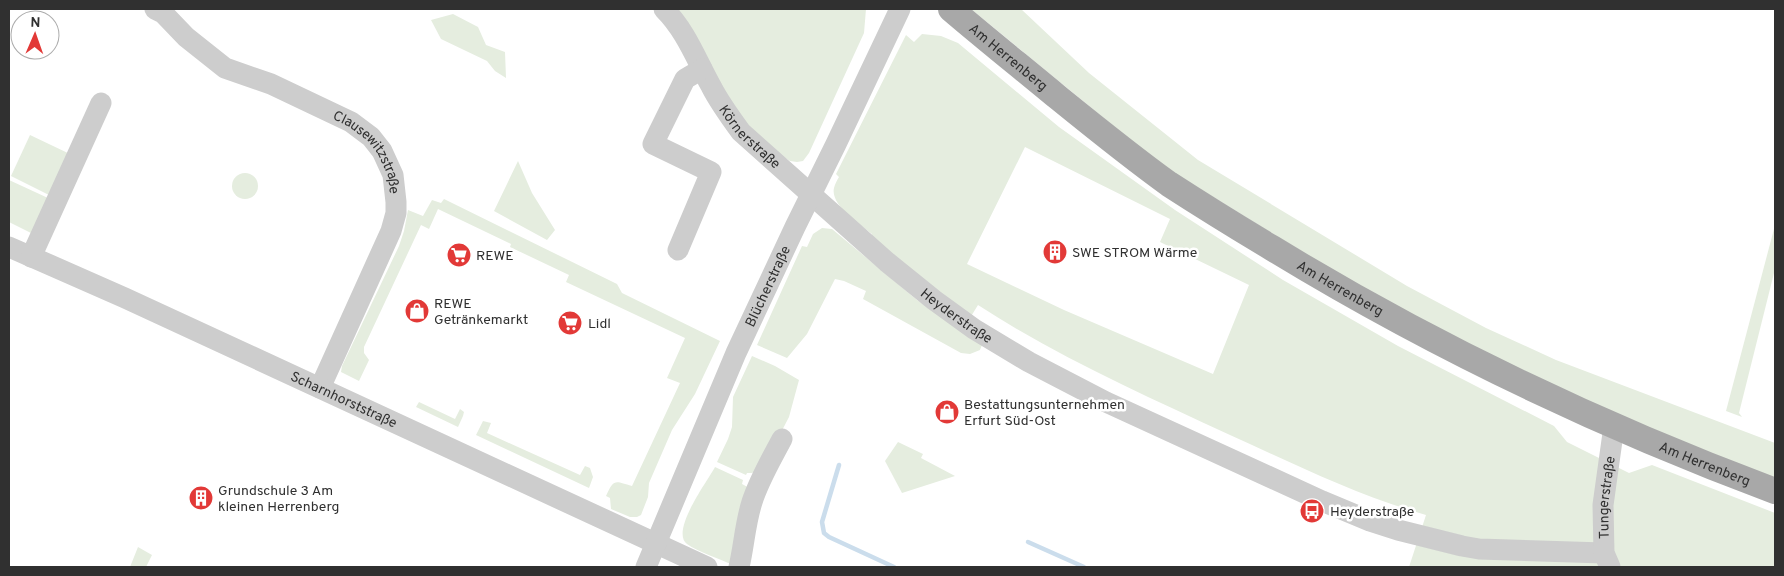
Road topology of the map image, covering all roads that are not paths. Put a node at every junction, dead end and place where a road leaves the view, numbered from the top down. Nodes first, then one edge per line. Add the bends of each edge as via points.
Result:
1 (155, 9) edge
2 (664, 9) edge
3 (900, 9) edge
4 (951, 9) edge
5 (702, 68) junction
6 (101, 104) dead end
7 (811, 195) junction
8 (9, 247) edge
9 (678, 250) dead end
10 (31, 256) junction
11 (320, 388) junction
12 (1614, 426) junction
13 (782, 439) dead end
14 (1775, 492) edge
15 (654, 544) junction
16 (1607, 560) edge
17 (646, 567) edge
18 (707, 567) edge
19 (739, 567) edge

1 - 11 street, Clausewitzstraße via 225,68 272,84 351,122 371,137 382,151 393,175 396,213 391,232
2 - 5 street, Körnerstraße via 693,48
3 - 7 street, Blücherstraße
4 - 12 main road, Am Herrenberg via 1098,130 1209,210 1394,318 1528,388
5 - 7 street, Körnerstraße via 741,132
5 - 9 street via 685,79 654,144 710,172
6 - 10 street
7 - 15 street, Blücherstraße via 736,353
7 - 16 street, Heyderstraße via 934,300 974,329 1106,402 1322,501 1380,524 1479,549
8 - 10 street, Scharnhorststraße
10 - 11 street, Scharnhorststraße
11 - 15 street, Scharnhorststraße
12 - 14 main road, Am Herrenberg
12 - 16 street, Tungerstraße via 1603,505
13 - 19 street via 752,480
15 - 17 street, Blücherstraße
15 - 18 street, Scharnhorststraße

